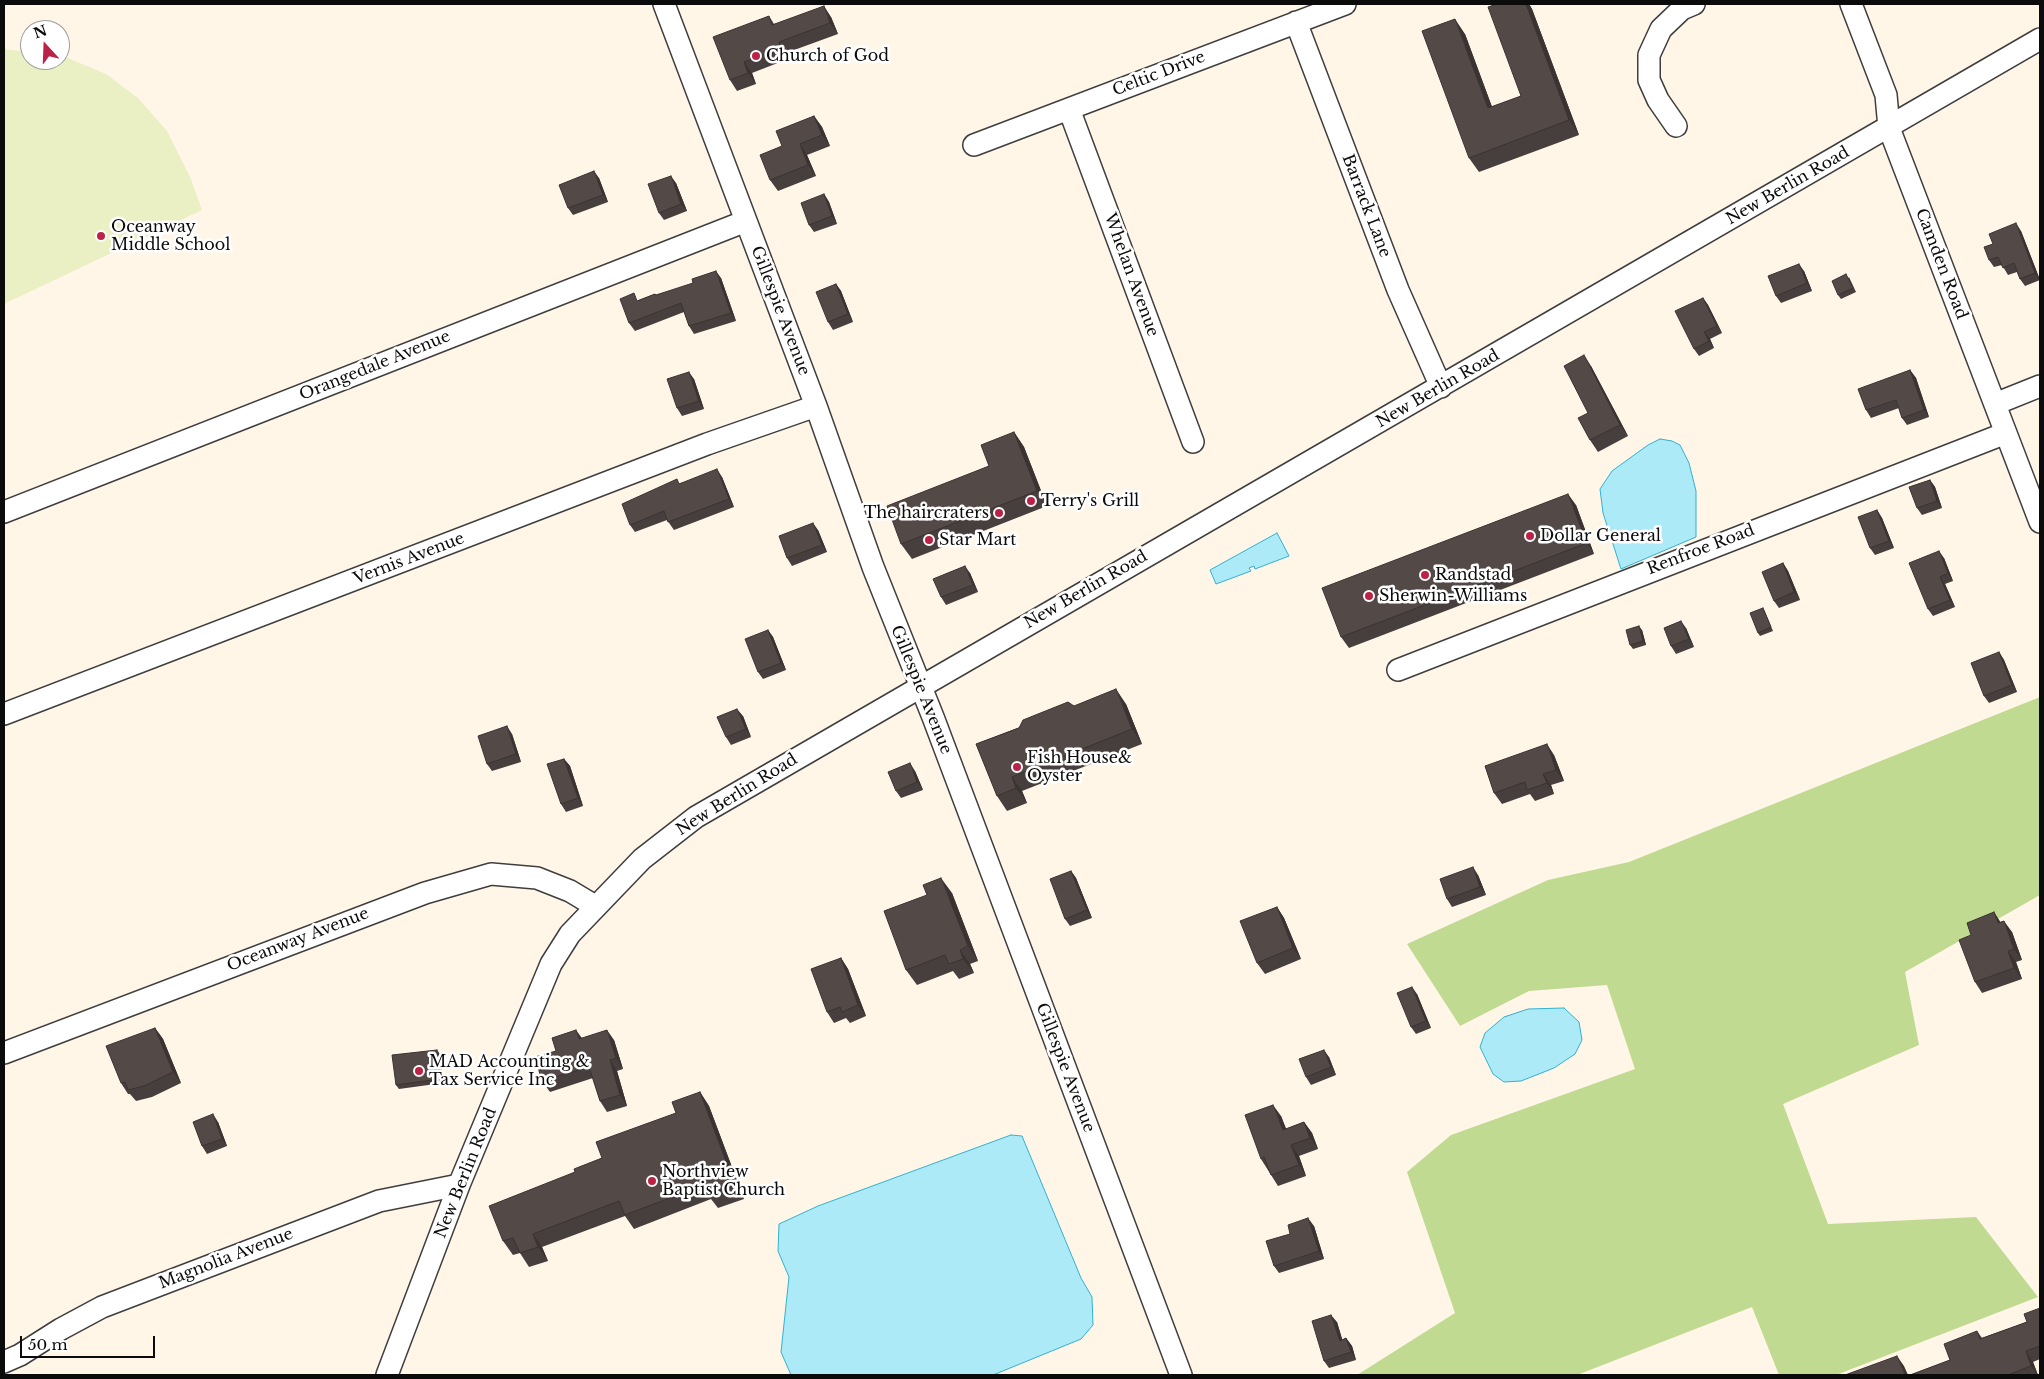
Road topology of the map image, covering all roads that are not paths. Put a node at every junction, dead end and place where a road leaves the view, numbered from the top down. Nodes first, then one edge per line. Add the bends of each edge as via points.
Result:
1 (664, 4) edge
2 (1345, 4) edge
3 (1694, 4) edge
4 (1852, 4) edge
5 (1296, 22) junction
6 (2040, 39) edge
7 (1069, 109) junction
8 (1676, 126) dead end
9 (1889, 128) junction
10 (974, 145) dead end
11 (746, 221) junction
12 (2040, 386) edge
13 (1441, 388) junction
14 (1995, 404) junction
15 (816, 406) junction
16 (2006, 433) junction
17 (1193, 442) dead end
18 (4, 512) edge
19 (2040, 522) edge
20 (1398, 670) dead end
21 (921, 686) junction
22 (4, 714) edge
23 (595, 906) junction
24 (4, 1053) edge
25 (460, 1185) junction
26 (4, 1362) edge
27 (387, 1375) edge
28 (1181, 1375) edge

1 - 11 street, Gillespie Avenue
2 - 5 street, Celtic Drive
3 - 8 street via 1682,8 1660,29 1649,55 1649,80
4 - 9 street, Camden Road via 1886,95
5 - 7 street, Celtic Drive
5 - 13 street, Barrack Lane via 1398,290
6 - 9 street, New Berlin Road
7 - 10 street, Celtic Drive
7 - 17 street, Whelan Avenue
9 - 13 street, New Berlin Road
9 - 14 street, Camden Road
11 - 15 street, Gillespie Avenue
11 - 18 street, Orangedale Avenue
12 - 14 street
13 - 21 street, New Berlin Road
14 - 16 street, Camden Road
15 - 21 street, Gillespie Avenue via 876,574
15 - 22 street, Vernis Avenue via 698,448
16 - 19 street, Camden Road
16 - 20 street, Renfroe Road
21 - 23 street, New Berlin Road via 696,817 642,859
21 - 28 street, Gillespie Avenue
23 - 24 street, Oceanway Avenue via 570,891 537,878 491,874 425,893
23 - 25 street, New Berlin Road via 570,934 551,964
25 - 26 street, Magnolia Avenue via 378,1201 102,1307
25 - 27 street, New Berlin Road

